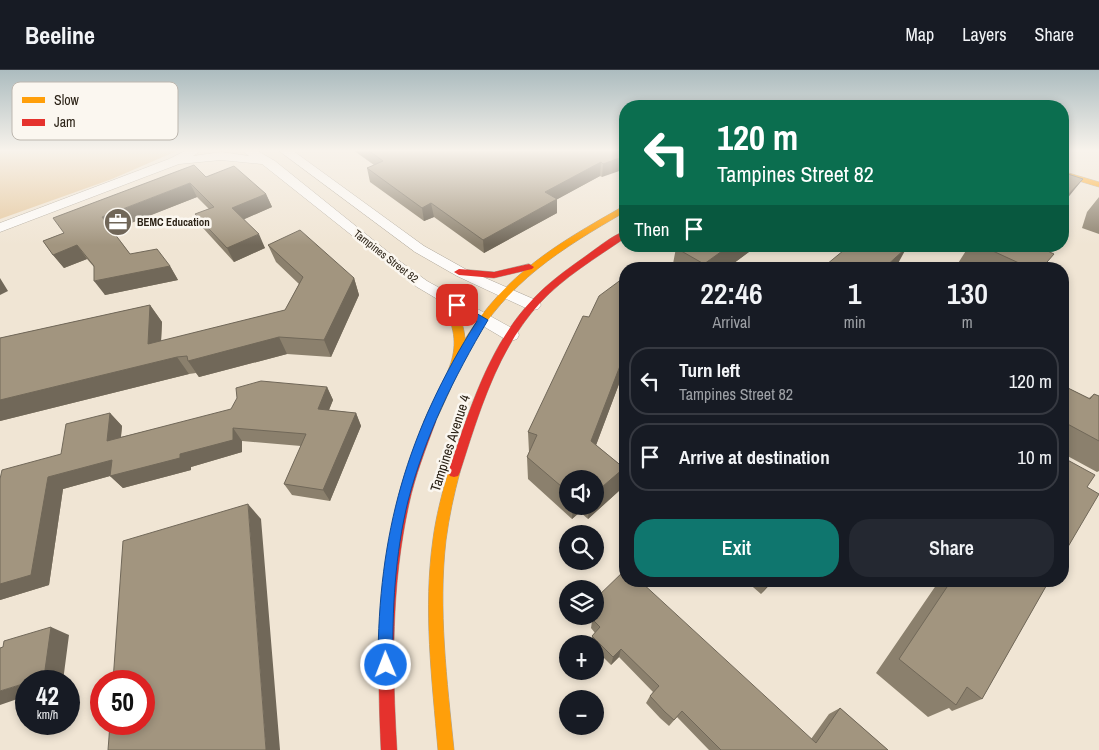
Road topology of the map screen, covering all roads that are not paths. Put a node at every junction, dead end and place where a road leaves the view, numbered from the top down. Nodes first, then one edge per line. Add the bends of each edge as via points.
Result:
1 (121, 182) edge
2 (293, 182) edge
3 (330, 182) edge
4 (619, 212) edge
5 (0, 228) edge
6 (619, 238) edge
7 (536, 264) junction
8 (459, 272) junction
9 (505, 292) junction
10 (442, 296) junction
11 (533, 305) junction
12 (483, 320) junction
13 (510, 335) junction
14 (459, 359) junction
15 (389, 750) edge
16 (446, 750) edge

1 - 5 street, Tampines Street 82
2 - 10 street, Tampines Street 82 via 394,263
3 - 8 street, Tampines Street 82 via 402,237
4 - 7 main road, Tampines Avenue 4
6 - 11 main road, Tampines Avenue 4 via 566,274
7 - 8 main road via 503,275
7 - 9 main road, Tampines Avenue 4
8 - 9 street, Tampines Street 82
9 - 11 street, Tampines Street 82
9 - 12 main road, Tampines Avenue 4
10 - 12 street, Tampines Street 82
10 - 14 main road via 458,320 462,338
11 - 13 main road, Tampines Avenue 4
12 - 13 street, Tampines Street 82
12 - 14 main road, Tampines Avenue 4
13 - 16 main road, Tampines Avenue 4 via 490,374 448,491 437,561 438,663
14 - 15 main road, Tampines Avenue 4 via 419,447 398,522 390,570 386,629

